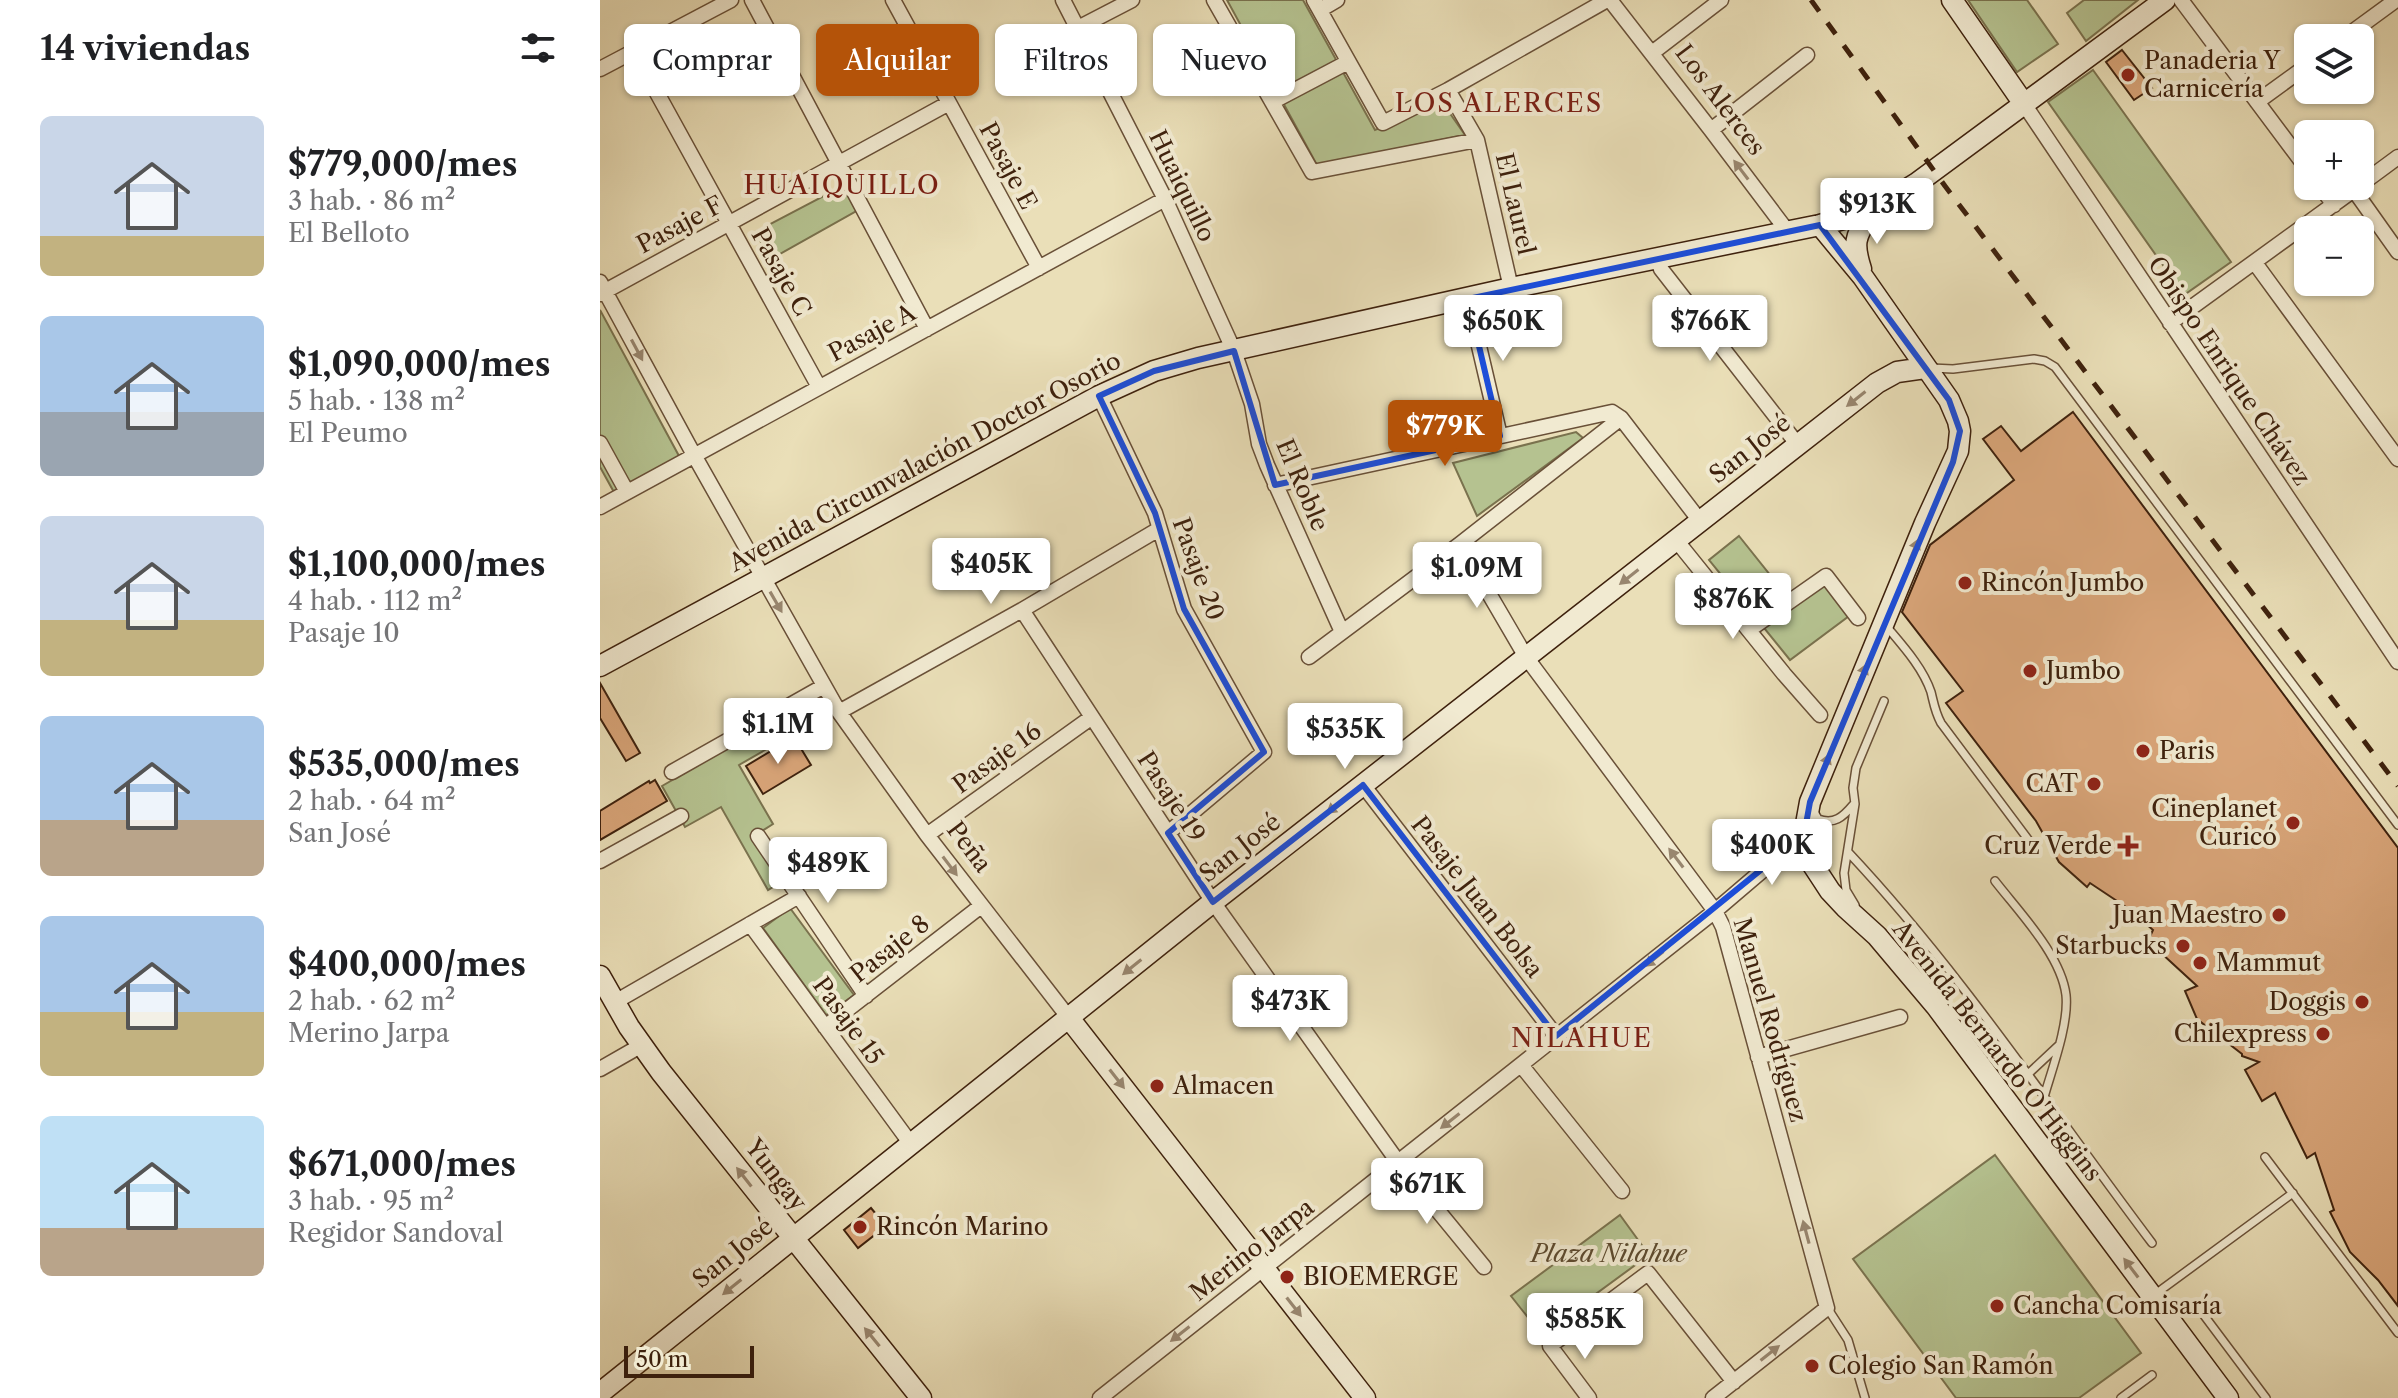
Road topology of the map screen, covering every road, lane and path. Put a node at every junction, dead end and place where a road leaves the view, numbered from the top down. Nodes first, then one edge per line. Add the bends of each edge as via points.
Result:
1 (731, 0) edge
2 (752, 0) edge
3 (893, 0) edge
4 (1063, 0) edge
5 (1132, 0) edge
6 (1214, 0) edge
7 (1337, 0) edge
8 (1608, 0) edge
9 (1721, 0) edge
10 (1952, 0) edge
11 (2165, 0) edge
12 (2181, 0) edge
13 (2396, 0) edge
14 (1317, 5) edge
15 (685, 24) edge
16 (1076, 24) edge
17 (1086, 24) edge
18 (2363, 24) edge
19 (1652, 53) junction
20 (1807, 55) dead end
21 (624, 56) edge
22 (1348, 62) junction
23 (600, 69) edge
24 (2294, 75) edge
25 (1448, 90) junction
26 (659, 96) edge
27 (1113, 96) edge
28 (1272, 102) junction
29 (2257, 102) junction
30 (949, 103) junction
31 (2024, 104) junction
32 (1711, 130) junction
33 (1477, 140) junction
34 (2294, 151) edge
35 (2398, 157) edge
36 (838, 162) junction
37 (2374, 175) edge
38 (1165, 199) junction
39 (2330, 200) edge
40 (2341, 200) edge
41 (2366, 200) edge
42 (2334, 205) junction
43 (1870, 212) junction
44 (729, 224) junction
45 (1820, 225) junction
46 (1788, 232) junction
47 (2398, 252) edge
48 (1658, 260) junction
49 (2255, 263) junction
50 (1039, 268) junction
51 (1863, 277) junction
52 (1511, 288) junction
53 (602, 289) edge
54 (1468, 299) junction
55 (2170, 323) junction
56 (927, 329) junction
57 (1234, 351) junction
58 (1925, 368) junction
59 (819, 387) junction
60 (1099, 396) junction
61 (1621, 418) junction
62 (1500, 436) junction
63 (600, 443) edge
64 (1798, 445) junction
65 (694, 455) junction
66 (2398, 459) edge
67 (1275, 485) junction
68 (627, 492) junction
69 (600, 507) edge
70 (1700, 521) junction
71 (1159, 529) junction
72 (1676, 540) junction
73 (1460, 544) junction
74 (762, 578) junction
75 (1022, 610) junction
76 (1858, 618) dead end
77 (1883, 622) junction
78 (1749, 630) junction
79 (1342, 632) junction
80 (1309, 657) dead end
81 (1526, 657) junction
82 (2398, 662) edge
83 (600, 666) edge
84 (824, 686) junction
85 (1884, 701) dead end
86 (839, 712) junction
87 (1820, 715) dead end
88 (1092, 717) junction
89 (672, 772) dead end
90 (1363, 785) junction
91 (1810, 802) junction
92 (1855, 804) junction
93 (681, 816) dead end
94 (2398, 825) edge
95 (1168, 833) junction
96 (927, 835) junction
97 (1804, 835) junction
98 (758, 836) dead end
99 (2036, 850) dead end
100 (1848, 852) junction
101 (600, 861) edge
102 (1995, 881) dead end
103 (799, 896) junction
104 (1213, 902) junction
105 (981, 906) junction
106 (1715, 911) junction
107 (750, 924) junction
108 (1877, 936) junction
109 (600, 976) edge
110 (866, 996) junction
111 (615, 1002) junction
112 (1900, 1017) dead end
113 (1069, 1018) junction
114 (825, 1027) junction
115 (1556, 1036) junction
116 (642, 1045) junction
117 (2060, 1045) junction
118 (1758, 1057) junction
119 (1521, 1065) junction
120 (600, 1069) edge
121 (2027, 1075) junction
122 (2044, 1097) junction
123 (911, 1144) junction
124 (2265, 1157) dead end
125 (1398, 1162) junction
126 (1622, 1191) dead end
127 (2293, 1193) junction
128 (793, 1238) junction
129 (2152, 1243) dead end
130 (1484, 1267) dead end
131 (1264, 1268) junction
132 (2153, 1297) junction
133 (1827, 1308) junction
134 (2200, 1310) dead end
135 (2398, 1333) edge
136 (2152, 1375) dead end
137 (1734, 1382) junction
138 (600, 1393) edge
139 (921, 1398) edge
140 (1100, 1398) edge
141 (1365, 1398) edge
142 (1589, 1398) edge
143 (1713, 1398) edge
144 (1865, 1398) edge
145 (2121, 1398) edge
146 (2228, 1398) edge
147 (2266, 1398) edge

1 - 15 street
2 - 36 street
3 - 30 street, Pasaje E
4 - 16 street, Huaiquillo
5 - 17 street
6 - 28 street
7 - 14 street
8 - 19 street, Los Alerces
8 - 25 street
9 - 19 street
10 - 31 main road
11 - 31 main road, Avenida Circunvalación Doctor Osorio
12 - 29 street
13 - 18 street
14 - 22 street
19 - 32 street, Los Alerces
20 - 32 street
21 - 23 street
22 - 25 street via 1383,123
22 - 28 street
24 - 29 street
25 - 33 street, El Laurel
26 - 44 street, Pasaje C
27 - 38 street, Huaiquillo
28 - 33 street via 1312,172
29 - 34 street
30 - 36 street, Pasaje F
30 - 50 street, Pasaje E
31 - 43 main road, Avenida Circunvalación Doctor Osorio
31 - 55 street, Obispo Enrique Chávez
46 -> 32 street, Los Alerces
33 - 52 street, El Laurel
35 - 37 street
36 - 44 street, Pasaje F
36 - 56 street
38 - 50 street, Pasaje A
38 - 57 street, Huaiquillo
39 - 42 street
40 - 42 street
41 - 47 street
42 - 49 street
43 - 45 main road, Avenida Circunvalación Doctor Osorio
43 - 51 main road via 1855,239
44 - 53 street, Pasaje F
44 - 59 street, Pasaje C
45 - 46 main road, Avenida Circunvalación Doctor Osorio
45 - 51 main road
46 - 48 main road, Avenida Circunvalación Doctor Osorio
48 - 52 main road, Avenida Circunvalación Doctor Osorio
48 - 64 street
49 - 55 street
49 - 66 street
50 - 56 street, Pasaje A
51 - 58 main road
52 - 54 main road, Avenida Circunvalación Doctor Osorio
53 -> 65 street, Peña
54 - 57 main road, Avenida Circunvalación Doctor Osorio
54 - 62 street
55 - 82 street, Obispo Enrique Chávez
56 - 59 street, Pasaje A
57 - 60 main road, Avenida Circunvalación Doctor Osorio via 1154,371
57 - 67 street, El Roble
58 -> 64 main road, San José via 1897,372 1877,383
77 -> 58 main road via 1958,451 1955,413
58 - 94 lane via 2034,359 2055,367
59 - 65 street, Pasaje A
60 - 71 street, Pasaje 20
60 - 74 main road, Avenida Circunvalación Doctor Osorio
61 - 62 street via 1612,412
61 - 70 street
61 - 73 street
62 - 67 street
63 - 68 street
64 - 70 main road, San José
65 - 68 street, Pasaje A
65 - 74 street, Peña
67 - 79 street, El Roble
68 - 69 street, Pasaje A
70 - 72 main road, San José
71 - 75 street
71 - 95 street, Pasaje 20 via 1191,625 1264,752
72 - 78 street
72 -> 81 main road, San José
73 - 79 street
73 - 81 street, Manuel Rodríguez
74 - 83 main road, Avenida Circunvalación Doctor Osorio
74 -> 84 street, Peña
75 - 86 street
75 - 88 street, Pasaje 19
76 - 78 street via 1826,576
91 -> 77 main road
77 - 99 lane via 1922,674 1941,723
78 - 87 street
79 - 80 street
81 - 90 main road, San José
106 -> 81 street, Manuel Rodríguez
84 - 86 street, Peña
84 - 89 street
85 - 92 lane via 1856,768
86 - 96 street, Peña
88 - 95 street, Pasaje 19
88 - 96 street, Pasaje 16
90 -> 104 main road, San José
90 - 115 street, Pasaje Juan Bolsa
91 - 92 lane via 1818,819 1825,821 1840,819
91 - 97 main road
92 - 100 lane
93 - 101 street
95 - 104 street, Pasaje 19
96 -> 105 street, Peña
97 - 106 street, Merino Jarpa
97 - 108 main road, Avenida Bernardo O'Higgins via 1811,862 1830,891
98 - 103 street
100 - 108 lane via 1846,890
100 - 121 lane
102 - 117 lane via 2050,954 2062,979 2066,997
103 - 107 street
103 - 110 street
104 -> 113 main road, San José
104 - 125 street, Pasaje 19
105 - 110 street, Pasaje 8
105 - 113 street, Peña
106 -> 115 street, Merino Jarpa
106 - 118 street, Manuel Rodríguez
107 - 111 street
107 - 114 street, Pasaje 15
132 -> 108 main road, Avenida Bernardo O'Higgins via 1936,1006
109 - 111 main road, Yungay
110 - 114 street, Pasaje 8
111 - 116 main road, Yungay
112 - 118 street
113 - 123 main road, San José
113 -> 131 main road, Peña
114 - 123 street, Pasaje 15
115 - 119 street, Merino Jarpa
116 - 120 street
128 -> 116 main road, Yungay
117 - 121 lane
117 - 122 lane
133 -> 118 street, Manuel Rodríguez
119 -> 125 street, Merino Jarpa
119 - 126 street
121 - 122 lane
122 - 129 lane
123 - 128 main road, San José
124 - 127 lane
125 - 130 street, Pasaje 19
125 - 131 street, Merino Jarpa
127 - 132 lane
127 - 135 lane
128 -> 138 main road, San José
139 -> 128 main road, Yungay
131 -> 140 street, Merino Jarpa
131 -> 141 main road, Peña
132 - 146 main road, Avenida Bernardo O'Higgins
137 -> 133 street
133 - 144 lane via 1848,1340
134 - 147 lane
136 - 145 lane
137 - 142 street via 1648,1273 1550,1346
137 - 143 street

